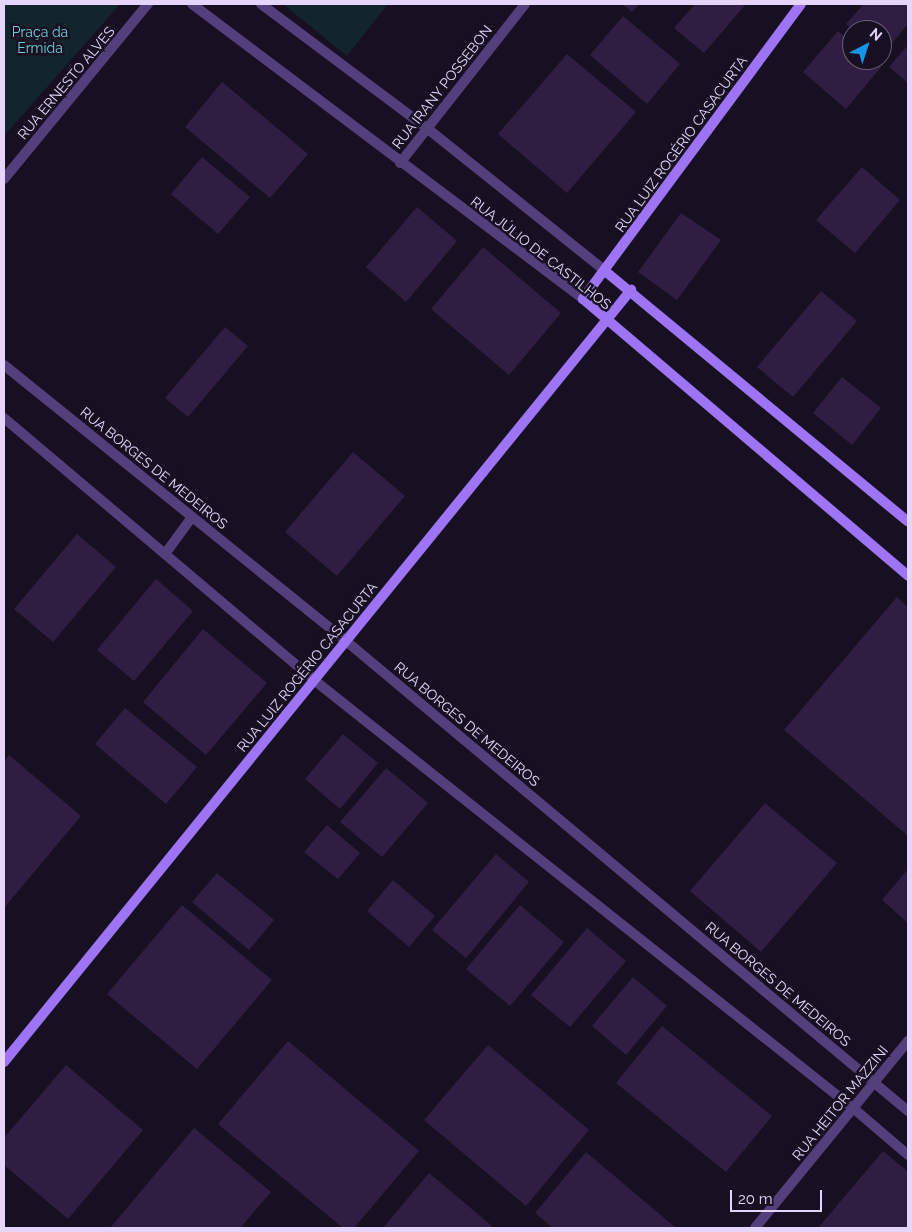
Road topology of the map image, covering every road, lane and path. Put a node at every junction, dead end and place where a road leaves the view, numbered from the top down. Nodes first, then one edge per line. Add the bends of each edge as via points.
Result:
1 (148, 4) edge
2 (192, 4) edge
3 (261, 4) edge
4 (525, 4) edge
5 (801, 4) edge
6 (428, 129) junction
7 (400, 163) junction
8 (4, 179) edge
9 (605, 271) junction
10 (631, 290) junction
11 (583, 299) junction
12 (606, 320) junction
13 (4, 365) edge
14 (4, 418) edge
15 (192, 517) junction
16 (908, 522) edge
17 (165, 554) junction
18 (908, 576) edge
19 (346, 640) junction
20 (314, 680) junction
21 (908, 1041) edge
22 (4, 1062) edge
23 (875, 1084) junction
24 (854, 1108) junction
25 (908, 1111) edge
26 (908, 1155) edge
27 (755, 1228) edge

1 - 8 street, RUA ERNESTO ALVES
2 - 7 street, RUA JÚLIO DE CASTILHOS
3 - 6 street, RUA JÚLIO DE CASTILHOS
4 - 6 street, RUA IRANY POSSEBON
5 - 9 street, RUA LUIZ ROGÉRIO CASACURTA
6 - 7 street, RUA IRANY POSSEBON
6 - 9 street, RUA JÚLIO DE CASTILHOS
7 - 11 street, RUA JÚLIO DE CASTILHOS
9 - 10 street, RUA JÚLIO DE CASTILHOS
9 - 11 street, RUA LUIZ ROGÉRIO CASACURTA
10 - 12 street, RUA LUIZ ROGÉRIO CASACURTA
10 - 16 street, RUA JÚLIO DE CASTILHOS
11 - 12 street, RUA JÚLIO DE CASTILHOS
12 - 18 street, RUA JÚLIO DE CASTILHOS
12 - 19 street, RUA LUIZ ROGÉRIO CASACURTA
13 - 15 street, RUA BORGES DE MEDEIROS
14 - 17 street
15 - 17 street
15 - 19 street, RUA BORGES DE MEDEIROS
17 - 20 street
19 - 20 street, RUA LUIZ ROGÉRIO CASACURTA
19 - 23 street, RUA BORGES DE MEDEIROS
20 - 22 street, RUA LUIZ ROGÉRIO CASACURTA
20 - 24 street
21 - 23 street, RUA HEITOR MAZZINI
23 - 24 street, RUA HEITOR MAZZINI
23 - 25 street, RUA BORGES DE MEDEIROS
24 - 26 street
24 - 27 street, RUA HEITOR MAZZINI

